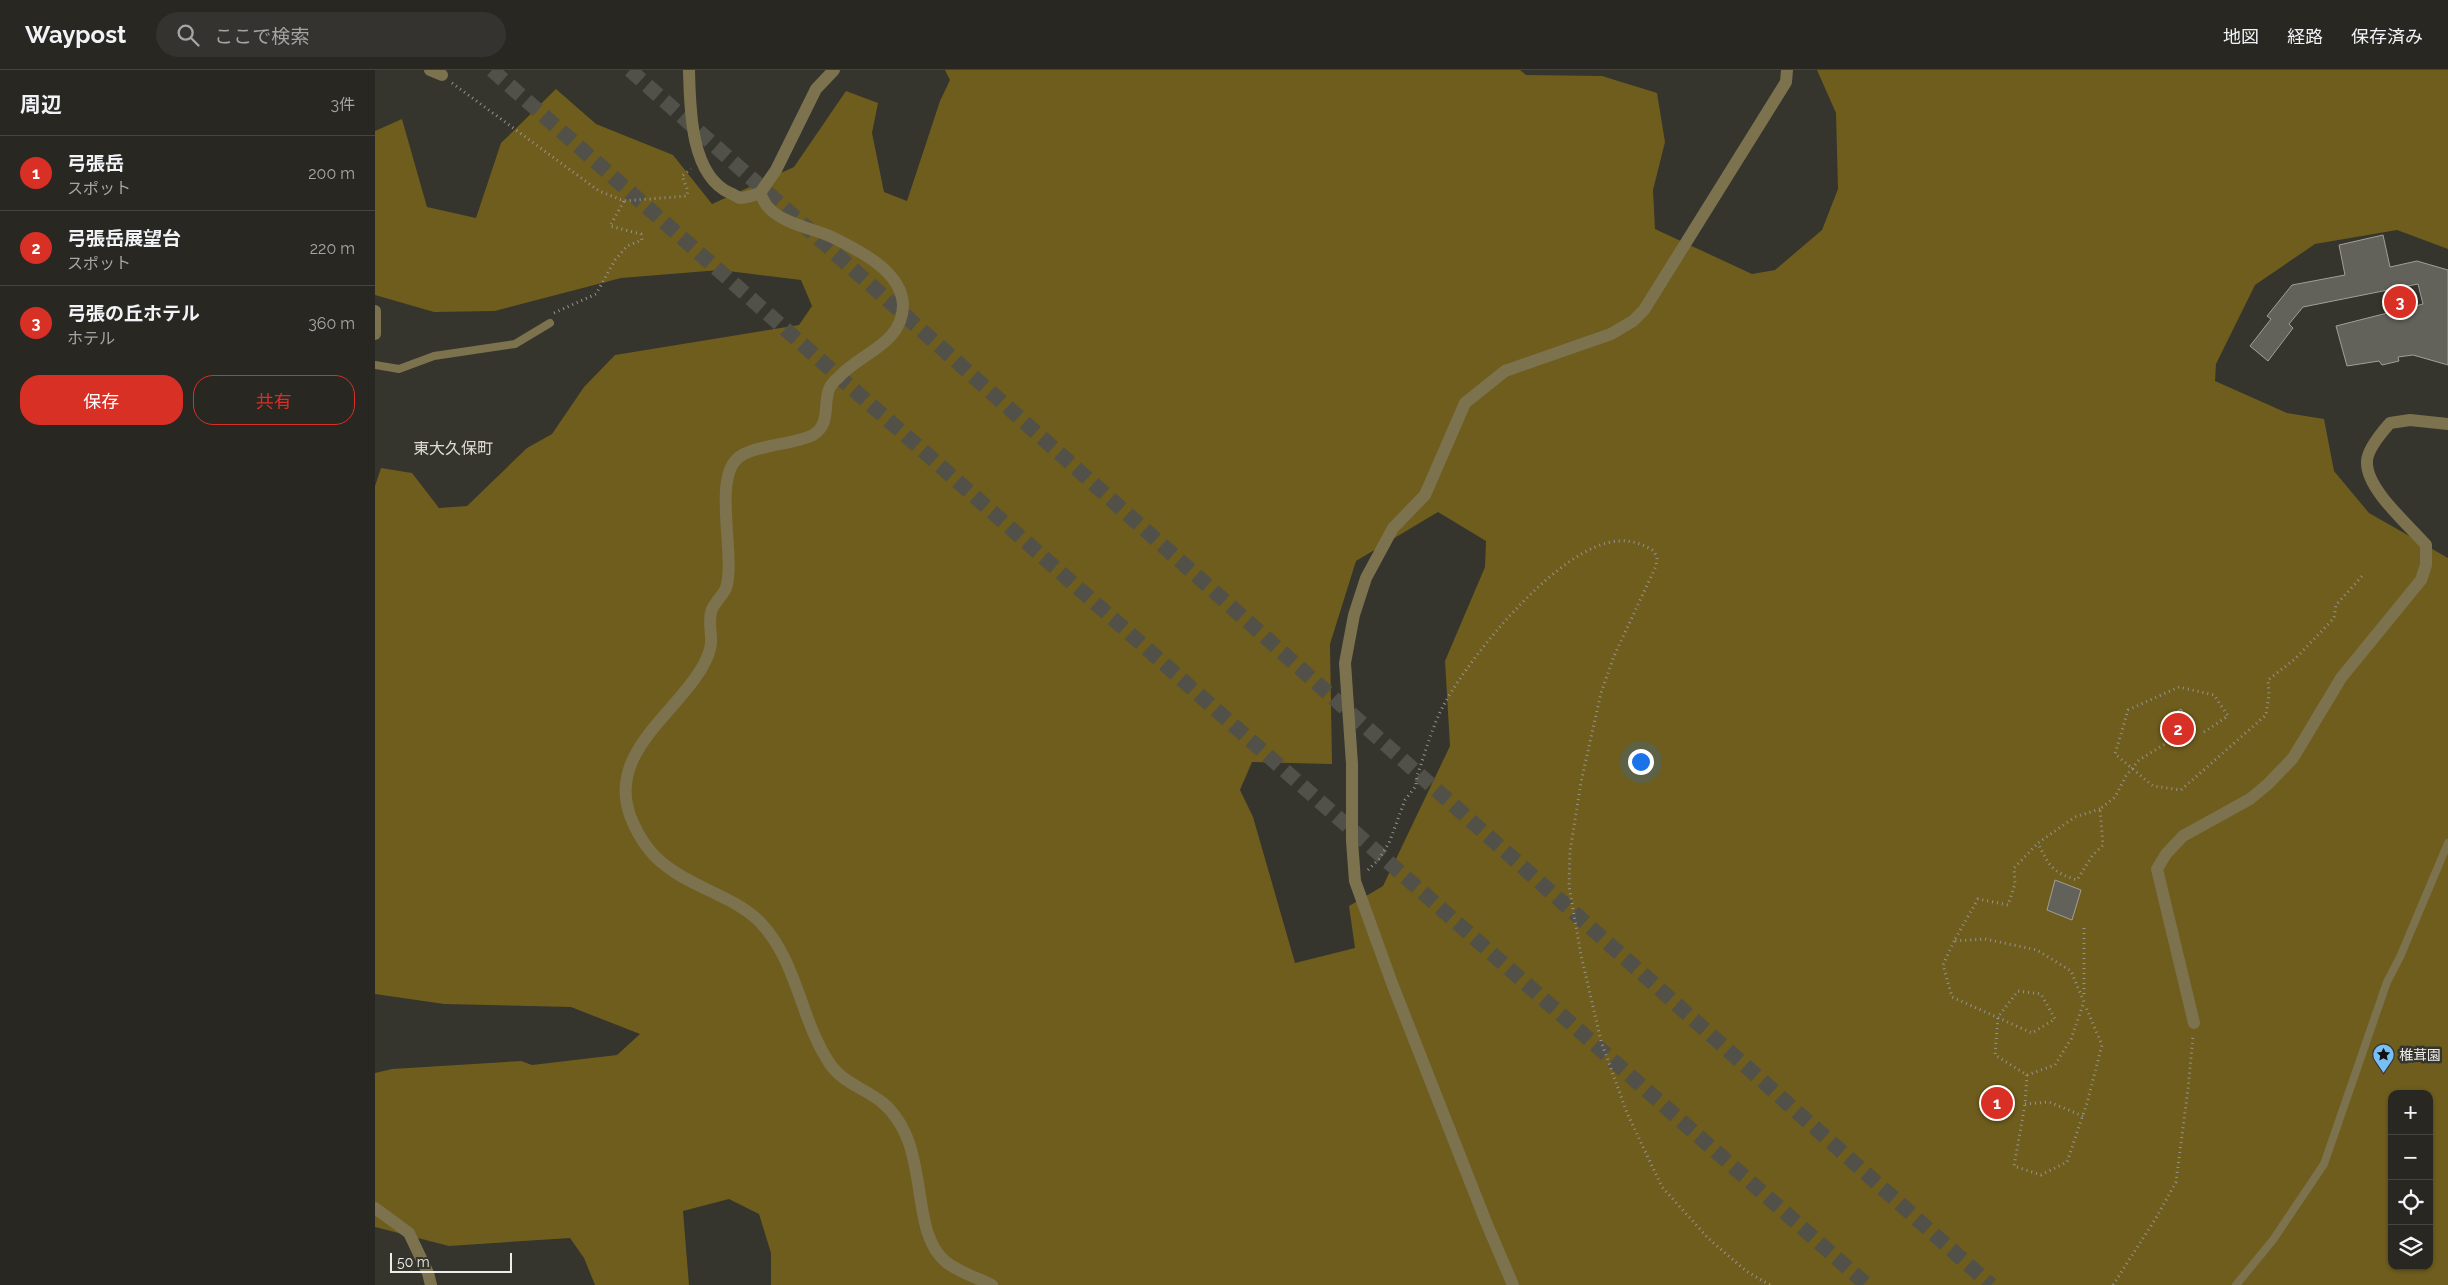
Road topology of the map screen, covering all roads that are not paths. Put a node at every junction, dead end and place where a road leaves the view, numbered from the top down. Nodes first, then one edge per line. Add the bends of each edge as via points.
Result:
1 (689, 70) edge
2 (834, 70) edge
3 (1787, 70) edge
4 (759, 193) junction
5 (375, 311) edge
6 (551, 323) road end
7 (375, 334) edge
8 (375, 365) edge
9 (2448, 424) edge
10 (2448, 844) edge
11 (2194, 1023) road end
12 (375, 1208) edge
13 (431, 1285) edge
14 (992, 1285) edge
15 (1513, 1285) edge
16 (2236, 1285) edge

1 - 4 street via 690,108 701,160 718,188 740,198
2 - 4 street via 816,89 776,170
3 - 15 street via 1786,82 1644,310 1611,334 1505,371 1465,403 1425,495 1393,528 1366,578 1354,615 1345,663 1353,764 1355,881 1478,1204
4 - 14 street via 768,208 876,262 898,285 903,306 894,334 883,345 848,366 829,387 827,417 817,432 801,440 769,446 738,458 728,473 726,526 729,567 726,589 711,610 713,641 689,687 650,731 633,757 625,782 627,808 636,832 663,864 737,905 759,922 787,961 816,1041 832,1068 883,1104 904,1128 912,1148 927,1229 935,1250 947,1264
5 - 7 street
6 - 8 lane via 515,344 434,356 399,369
9 - 11 street via 2410,420 2390,423 2377,438 2366,462 2371,482 2426,545 2426,565 2421,580 2341,678 2287,764 2250,799 2183,836 2157,869
10 - 16 lane via 2387,982 2324,1164 2273,1240
12 - 13 street via 409,1233 429,1273

